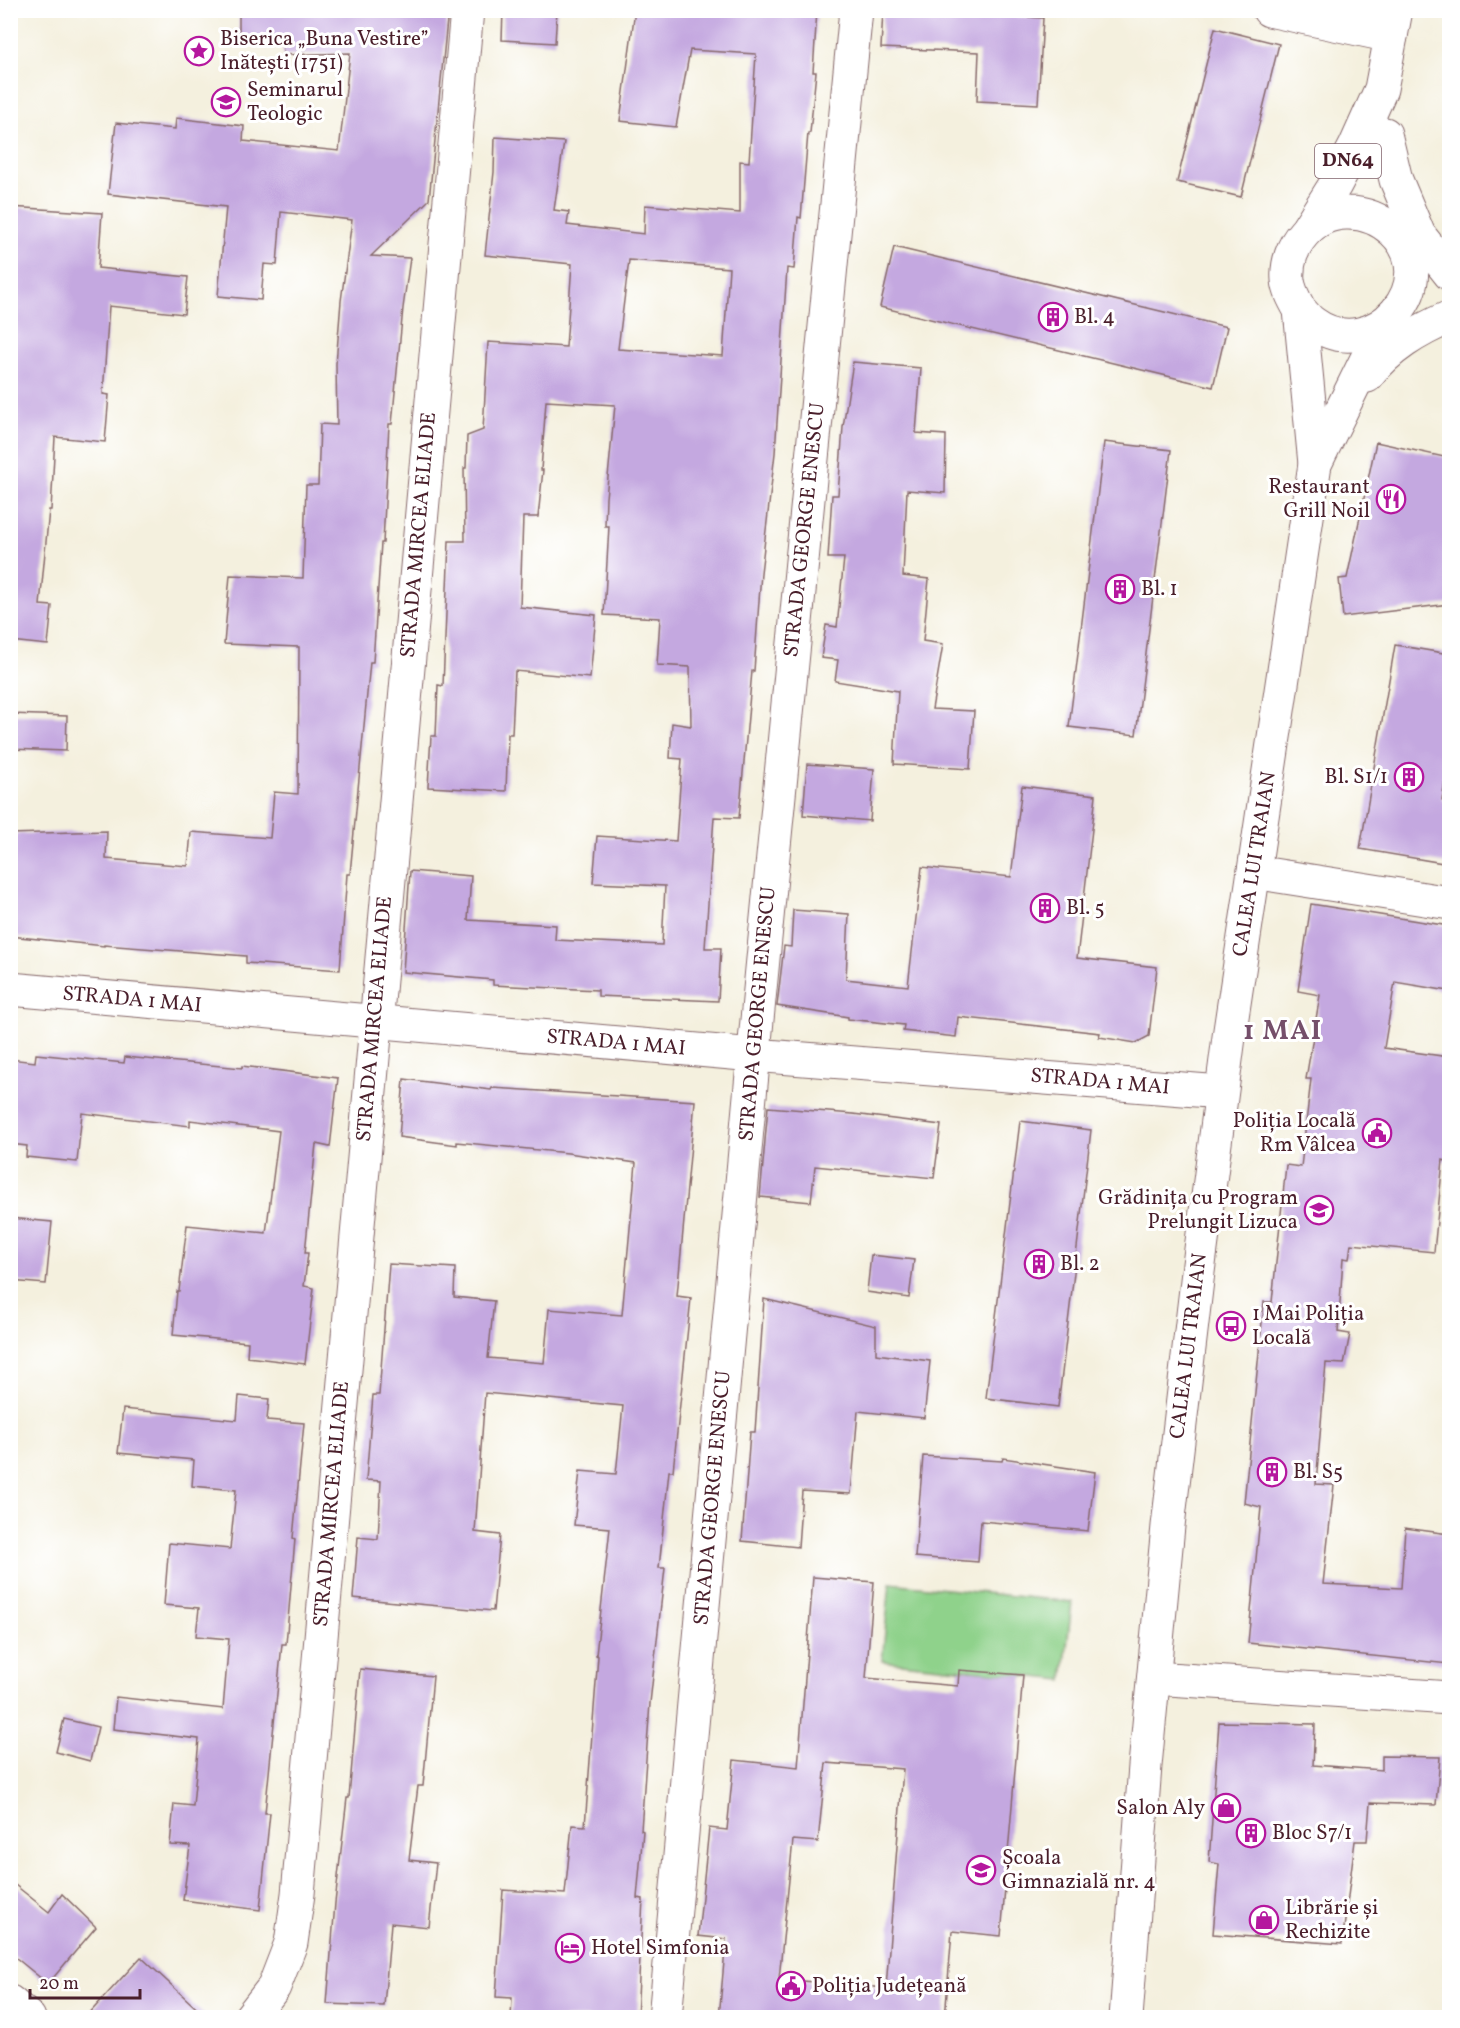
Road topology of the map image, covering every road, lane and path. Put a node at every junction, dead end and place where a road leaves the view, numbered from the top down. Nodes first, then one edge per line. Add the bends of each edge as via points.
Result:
1 (467, 10) edge
2 (856, 10) edge
3 (1269, 10) edge
4 (1394, 23) edge
5 (1381, 89) junction
6 (1385, 134) junction
7 (1308, 228) junction
8 (1403, 245) junction
9 (1449, 274) edge
10 (1449, 286) edge
11 (1449, 306) edge
12 (1300, 310) junction
13 (1449, 317) edge
14 (1390, 319) junction
15 (1343, 409) junction
16 (1315, 464) junction
17 (1254, 872) junction
18 (1449, 903) edge
19 (10, 989) edge
20 (375, 1022) junction
21 (754, 1055) junction
22 (1221, 1092) junction
23 (1154, 1678) junction
24 (1449, 1698) edge
25 (10, 2002) edge
26 (29, 2018) edge
27 (250, 2018) edge
28 (665, 2018) edge
29 (1126, 2018) edge

1 - 20 street, STRADA MIRCEA ELIADE
2 - 21 street, STRADA GEORGE ENESCU
3 - 4 street
4 - 5 street, DN64
5 - 6 street, DN64
5 - 7 street, DN64 via 1355,147
6 - 8 street, DN64
6 - 9 street via 1396,180 1419,235
7 - 8 street via 1344,213 1365,214 1383,222
7 - 12 street via 1295,245 1289,265 1288,280
8 - 10 street
8 - 14 street via 1412,274 1408,294
11 - 14 street
12 - 14 street via 1329,332 1347,335 1366,333
12 - 16 street, CALEA LUI TRAIAN
13 - 15 street via 1423,329 1377,363
14 - 15 street, CALEA LUI TRAIAN
15 - 16 street, CALEA LUI TRAIAN
16 - 17 street, CALEA LUI TRAIAN
17 - 18 street
17 - 22 street, CALEA LUI TRAIAN
19 - 20 street, STRADA 1 MAI
20 - 21 street, STRADA 1 MAI
20 - 27 street, STRADA MIRCEA ELIADE via 298,1894 291,1943 274,1987
21 - 22 street, STRADA 1 MAI
21 - 28 street, STRADA GEORGE ENESCU
22 - 23 street, CALEA LUI TRAIAN via 1168,1526
23 - 24 street
23 - 29 street, CALEA LUI TRAIAN
25 - 26 street

